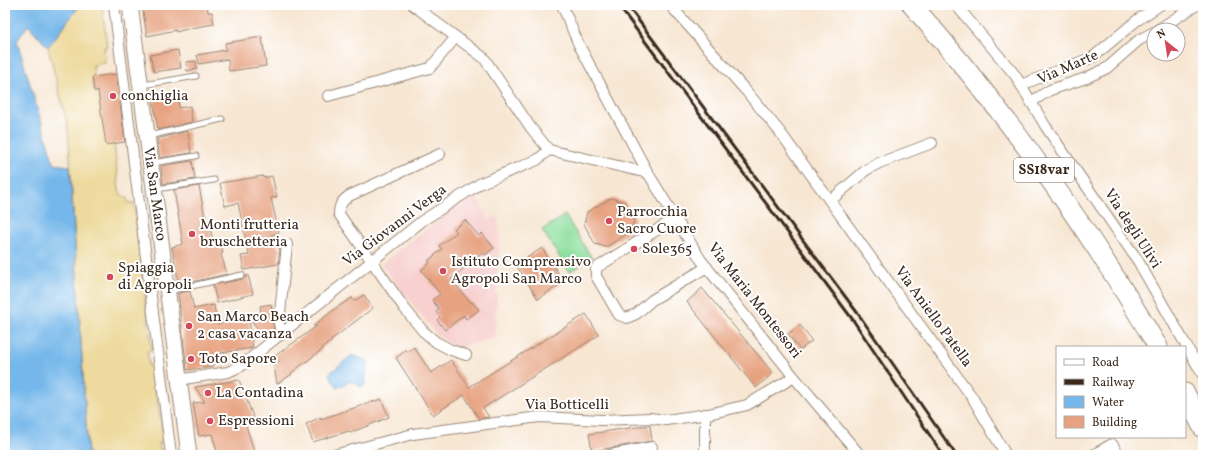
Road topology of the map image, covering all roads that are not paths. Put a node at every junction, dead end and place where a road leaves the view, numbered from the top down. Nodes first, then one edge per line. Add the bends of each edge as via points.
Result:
1 (114, 5) edge
2 (130, 5) edge
3 (413, 5) edge
4 (562, 5) edge
5 (670, 5) edge
6 (912, 5) edge
7 (956, 5) edge
8 (1160, 5) edge
9 (1197, 5) edge
10 (1170, 22) edge
11 (456, 36) junction
12 (1146, 36) edge
13 (196, 76) dead end
14 (1021, 85) junction
15 (140, 86) junction
16 (328, 96) dead end
17 (1031, 102) junction
18 (222, 119) dead end
19 (146, 137) junction
20 (932, 143) dead end
21 (550, 150) junction
22 (440, 154) dead end
23 (196, 156) dead end
24 (150, 163) junction
25 (648, 173) junction
26 (214, 180) dead end
27 (154, 190) junction
28 (830, 201) junction
29 (676, 218) junction
30 (288, 244) dead end
31 (372, 260) junction
32 (707, 267) junction
33 (242, 275) dead end
34 (166, 292) junction
35 (281, 335) junction
36 (1157, 346) edge
37 (466, 355) dead end
38 (1203, 375) edge
39 (794, 377) junction
40 (178, 380) junction
41 (1186, 395) edge
42 (705, 414) junction
43 (1203, 428) edge
44 (652, 447) dead end
45 (171, 455) edge
46 (189, 455) edge
47 (334, 455) edge
48 (610, 455) edge
49 (705, 455) edge
50 (860, 455) edge
51 (1006, 455) edge
52 (1093, 455) edge
53 (1119, 455) edge

1 - 45 street
2 - 15 main road, Via San Marco
3 - 11 street
4 - 25 street, Via Maria Montessori via 579,45
5 - 28 street, Via Aniello Patella via 780,132
6 - 36 highway, SS18var via 967,68 1046,172 1120,281
7 - 14 street, Via degli Ulivi
8 - 14 street via 1136,21 1093,57
9 - 10 street
11 - 16 street via 430,68
11 - 21 street via 484,58 531,128
12 - 17 street, Via Marte via 1107,68 1050,90
13 - 15 lane
14 - 17 street, Via degli Ulivi
15 - 19 main road, Via San Marco
17 - 38 street, Via degli Ulivi via 1138,261
18 - 19 lane
19 - 24 main road, Via San Marco
20 - 28 street via 866,170
21 - 25 street
21 - 31 street, Via Giovanni Verga via 537,160 482,183 451,201
22 - 31 street via 342,201 340,214
23 - 24 lane
24 - 27 main road, Via San Marco
25 - 29 street, Via Maria Montessori
26 - 27 lane
27 - 34 main road, Via San Marco
28 - 51 street, Via Aniello Patella via 972,397
29 - 32 street, Via Maria Montessori
29 - 32 street via 596,268 596,276 619,315 627,318 636,314 652,300
30 - 35 street via 279,323
31 - 35 street, Via Giovanni Verga
31 - 37 street via 423,331 436,342
32 - 39 street, Via Maria Montessori
33 - 34 lane
34 - 40 main road, Via San Marco
35 - 40 street, Via Giovanni Verga via 241,366 228,372
39 - 42 street, Via Botticelli via 747,405
39 - 50 street, Via Maria Montessori
40 - 46 main road, Via San Marco
41 - 43 highway
42 - 47 street, Via Botticelli via 666,420 539,417 412,434
42 - 49 street
44 - 48 street
52 - 53 street via 1112,444

